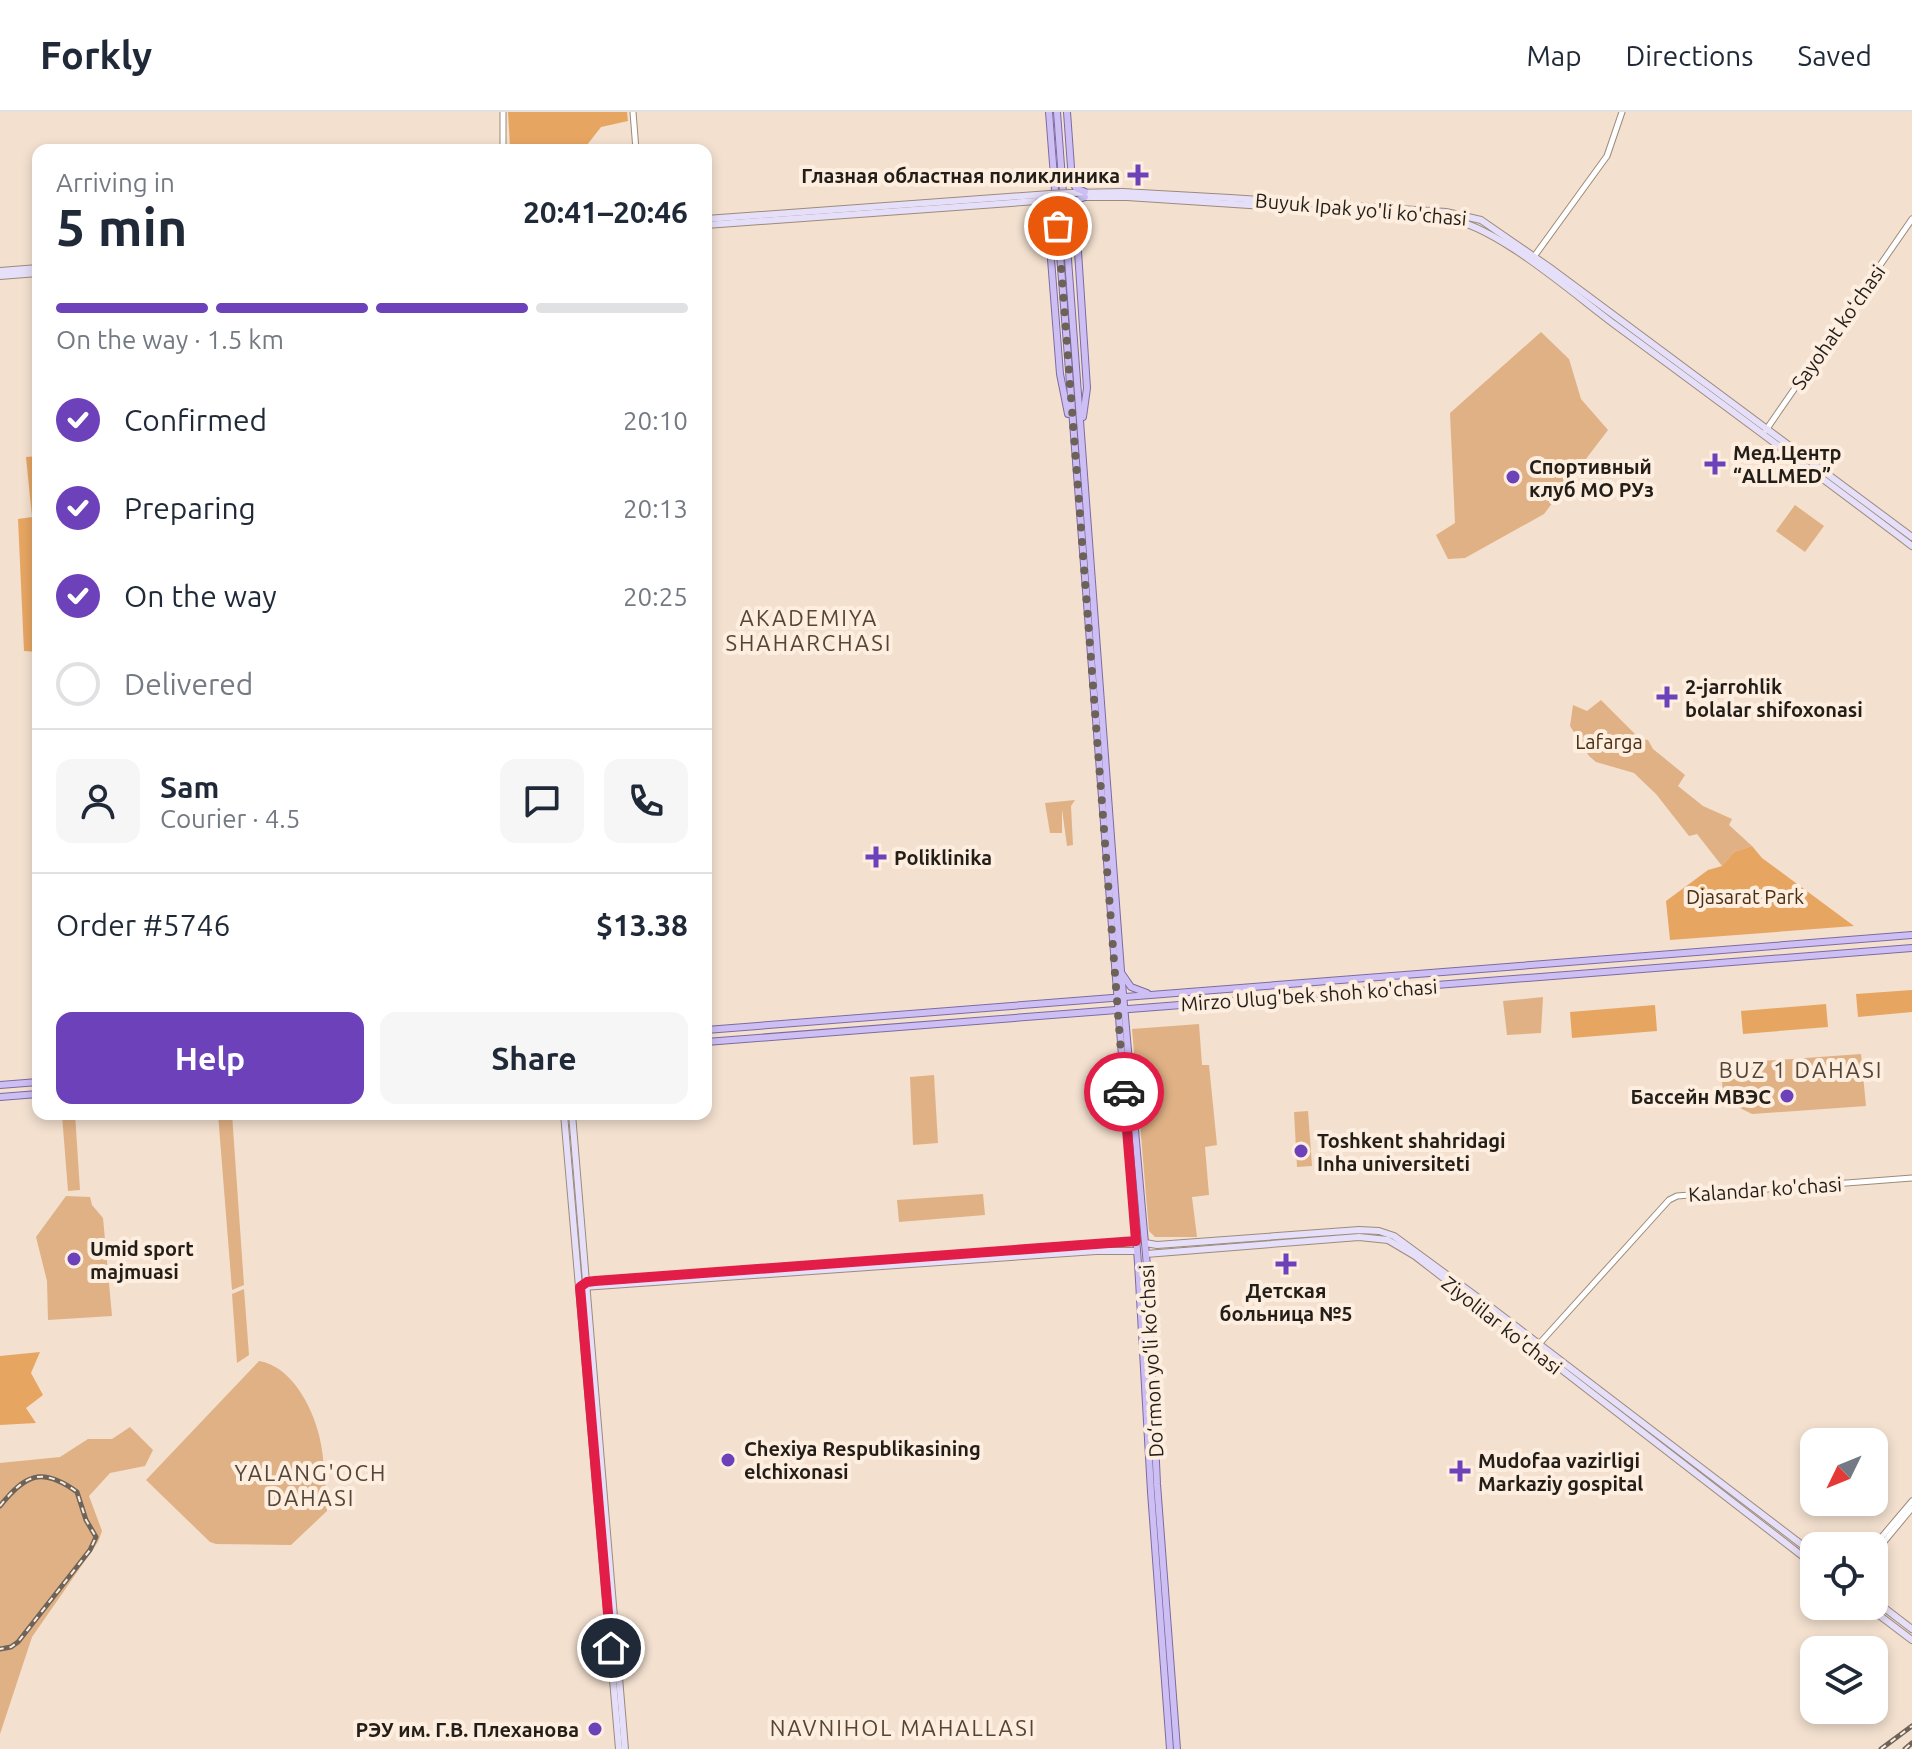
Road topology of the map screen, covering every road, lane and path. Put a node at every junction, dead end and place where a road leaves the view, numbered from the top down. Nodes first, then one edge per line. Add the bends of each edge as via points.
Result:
1 (503, 112) edge
2 (633, 112) edge
3 (1049, 112) edge
4 (1057, 112) edge
5 (1067, 112) edge
6 (1622, 112) edge
7 (503, 144) edge
8 (636, 144) edge
9 (1085, 194) junction
10 (1050, 197) junction
11 (1038, 201) junction
12 (926, 206) junction
13 (1912, 219) edge
14 (712, 222) edge
15 (1532, 259) junction
16 (32, 270) edge
17 (0, 273) edge
18 (1766, 432) junction
19 (1077, 433) junction
20 (1912, 537) edge
21 (1912, 546) edge
22 (1912, 935) edge
23 (1912, 948) edge
24 (1532, 965) junction
25 (1121, 971) junction
26 (1533, 977) junction
27 (1152, 995) junction
28 (1120, 997) junction
29 (1121, 1010) junction
30 (911, 1014) junction
31 (770, 1025) junction
32 (912, 1026) junction
33 (712, 1030) edge
34 (770, 1037) junction
35 (712, 1042) edge
36 (32, 1082) edge
37 (11, 1084) junction
38 (0, 1085) edge
39 (32, 1094) edge
40 (12, 1096) junction
41 (0, 1097) edge
42 (565, 1120) edge
43 (572, 1120) edge
44 (1912, 1178) edge
45 (1136, 1241) junction
46 (1145, 1243) junction
47 (1137, 1251) junction
48 (1146, 1254) junction
49 (585, 1285) junction
50 (1482, 1305) junction
51 (1539, 1344) junction
52 (1646, 1426) junction
53 (1641, 1433) junction
54 (1912, 1501) edge
55 (1754, 1508) junction
56 (1912, 1508) edge
57 (1748, 1516) junction
58 (1886, 1532) edge
59 (1888, 1537) edge
60 (1800, 1543) edge
61 (1800, 1555) edge
62 (1888, 1611) edge
63 (1886, 1620) edge
64 (1912, 1629) edge
65 (1912, 1640) edge
66 (1167, 1660) junction
67 (1170, 1698) junction
68 (622, 1749) edge
69 (1170, 1749) edge
70 (1177, 1749) edge

1 - 7 street
2 - 8 street
3 - 19 main road, Do‘rmon yo‘li ko‘chasi
4 - 19 main road, Do‘rmon yo‘li ko‘chasi
5 - 9 main road via 1073,182
6 - 15 street via 1607,156
9 - 10 main road, Buyuk Ipak yo'li ko'chasi, bridge
9 - 15 main road, Buyuk Ipak yo'li ko'chasi via 1230,200 1463,221
9 - 19 main road via 1075,206 1087,388
10 - 11 main road, Buyuk Ipak yo'li ko'chasi
10 - 12 main road, Buyuk Ipak yo'li ko'chasi
11 - 12 main road, Buyuk Ipak yo'li ko'chasi
11 - 19 main road via 1047,208 1060,374
12 - 14 main road, Buyuk Ipak yo'li ko'chasi
13 - 18 street, Sayohat koʻchasi
15 - 18 main road, Buyuk Ipak yo'li ko'chasi
16 - 17 main road
18 - 20 main road, Buyuk Ipak yo'li ko'chasi
18 - 21 main road, Buyuk Ipak yo'li ko'chasi
19 - 25 main road, Do‘rmon yo‘li ko‘chasi
19 - 28 main road, Do‘rmon yo‘li ko‘chasi
22 - 24 main road, Mirzo Ulug'bek shoh ko'chasi
23 - 26 main road, Mirzo Ulug'bek shoh ko'chasi
24 - 26 main road
24 - 27 main road, Mirzo Ulug'bek shoh ko'chasi
25 - 27 main road via 1131,987
25 - 28 main road, Do‘rmon yo‘li ko‘chasi
26 - 29 main road, Mirzo Ulug'bek shoh ko'chasi
27 - 28 main road, Mirzo Ulug'bek shoh ko'chasi
28 - 29 main road, Do‘rmon yo‘li ko‘chasi
28 - 30 main road, Mirzo Ulug'bek shoh ko'chasi
29 - 32 main road, Mirzo Ulug'bek shoh ko'chasi
29 - 45 main road, Do‘rmon yo‘li ko‘chasi
29 - 46 main road, Do‘rmon yo‘li ko‘chasi
30 - 31 main road, Mirzo Ulug'bek shoh ko'chasi
30 - 32 main road
31 - 33 main road, Mirzo Ulug'bek shoh ko'chasi
31 - 34 main road
32 - 34 main road, Mirzo Ulug'bek shoh ko'chasi
34 - 35 main road, Mirzo Ulug'bek shoh ko'chasi
36 - 37 main road
37 - 38 main road
37 - 40 main road
39 - 40 main road
40 - 41 main road
42 - 49 main road
43 - 49 main road
44 - 51 street, Kalandar ko'chasi via 1677,1196
45 - 46 main road, Ziyolilar ko'chasi
45 - 47 main road, Do‘rmon yo‘li ko‘chasi
45 - 49 main road
46 - 48 main road, Do‘rmon yo‘li ko‘chasi
46 - 50 main road, Ziyolilar ko'chasi via 1379,1231 1405,1243
47 - 48 main road, Ziyolilar ko'chasi
47 - 49 main road
47 - 66 main road, Do‘rmon yo‘li ko‘chasi
48 - 50 main road, Ziyolilar ko'chasi via 1376,1237 1415,1256
48 - 66 main road, Do‘rmon yo‘li ko‘chasi
49 - 68 main road
50 - 51 main road, Ziyolilar ko'chasi
50 - 53 main road, Ziyolilar ko'chasi
51 - 52 main road, Ziyolilar ko'chasi
52 - 53 main road
52 - 55 main road, Ziyolilar ko'chasi
53 - 57 main road, Ziyolilar ko'chasi
54 - 58 street
55 - 57 main road
55 - 60 main road, Ziyolilar ko'chasi
56 - 59 street
57 - 61 main road, Ziyolilar ko'chasi
62 - 64 main road
63 - 65 main road
66 - 67 main road, Do‘rmon yo‘li ko‘chasi
67 - 69 main road, Do‘rmon yo‘li ko‘chasi
67 - 70 main road, Do‘rmon yo‘li ko‘chasi

